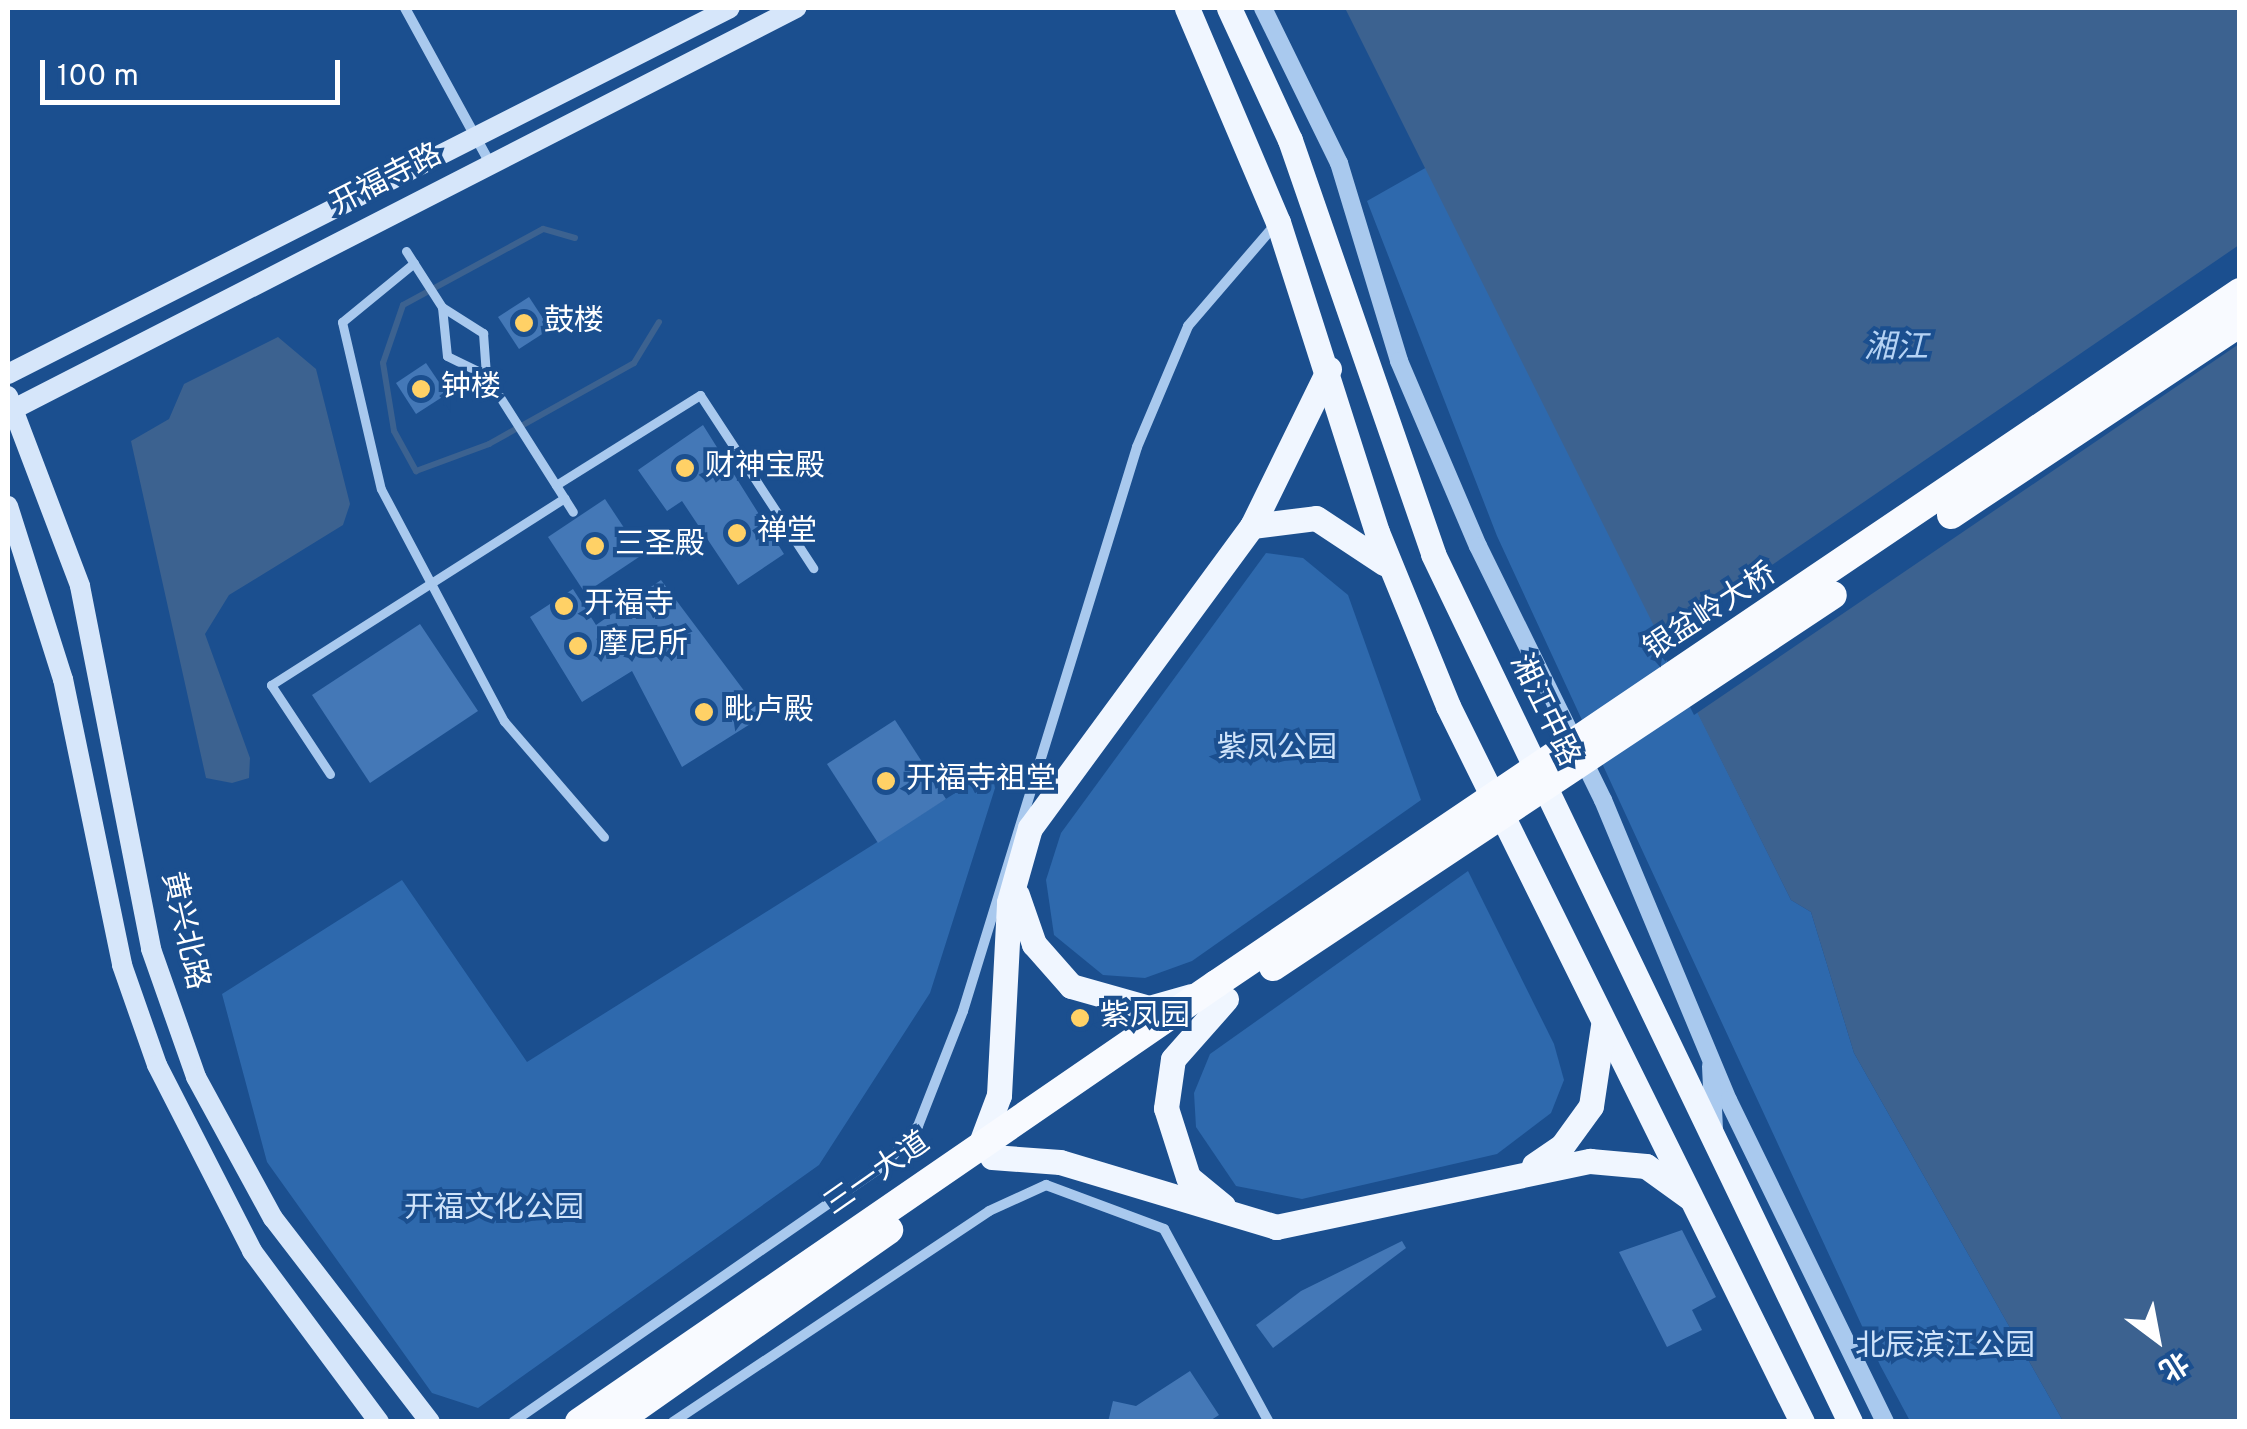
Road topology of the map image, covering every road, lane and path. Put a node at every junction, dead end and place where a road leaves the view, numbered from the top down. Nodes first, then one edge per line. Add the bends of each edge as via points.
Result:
1 (405, 8) edge
2 (730, 8) edge
3 (796, 8) edge
4 (1187, 8) edge
5 (1229, 8) edge
6 (1263, 8) edge
7 (476, 136) junction
8 (490, 163) junction
9 (1278, 222) junction
10 (406, 251) dead end
11 (417, 268) junction
12 (2240, 292) edge
13 (442, 308) junction
14 (2240, 322) edge
15 (1329, 369) junction
16 (8, 374) edge
17 (486, 374) junction
18 (9, 405) edge
19 (556, 485) junction
20 (564, 498) junction
21 (8, 506) edge
22 (573, 512) dead end
23 (1252, 526) junction
24 (813, 568) dead end
25 (1394, 578) junction
26 (428, 590) junction
27 (330, 774) dead end
28 (604, 837) dead end
29 (1015, 870) junction
30 (1221, 991) junction
31 (1603, 1019) junction
32 (1710, 1043) junction
33 (1714, 1141) junction
34 (987, 1150) junction
35 (1525, 1169) junction
36 (1696, 1203) junction
37 (1244, 1219) junction
38 (379, 1422) edge
39 (430, 1422) edge
40 (514, 1422) edge
41 (579, 1422) edge
42 (616, 1422) edge
43 (673, 1422) edge
44 (1269, 1422) edge
45 (1802, 1422) edge
46 (1850, 1422) edge
47 (1886, 1422) edge

1 - 7 street
2 - 7 main road, 开福寺路
3 - 8 main road, 开福寺路
4 - 9 main road
5 - 33 main road, 湘江中路 via 1304,176 1433,554
6 - 32 street via 1340,163 1399,361 1478,546
7 - 8 street
7 - 16 main road, 开福寺路
8 - 18 main road, 开福寺路
9 - 15 main road
9 - 40 street via 1188,326 1137,448 918,1126 886,1164
10 - 11 street
11 - 13 street
11 - 26 street via 342,322 381,489
12 - 30 highway, 银盆岭大桥, bridge
13 - 17 street via 483,333
13 - 17 street via 447,356
14 - 30 highway, 银盆岭大桥, bridge
15 - 23 main road
15 - 25 main road
17 - 19 street
18 - 39 main road, 黄兴北路 via 80,586 151,949 196,1077 273,1218
19 - 20 street
19 - 24 street via 700,395
20 - 22 street
20 - 26 street
21 - 38 main road via 45,611 122,965 157,1065 252,1251
23 - 25 main road via 1300,515 1334,523 1375,550
23 - 29 main road via 1053,794
25 - 31 main road
26 - 27 street via 271,685
26 - 28 street via 504,720
29 - 30 main road via 1034,944 1071,986 1149,1008
29 - 34 main road via 1003,1066
30 - 34 highway, 三一大道
30 - 37 main road via 1173,1059 1166,1108 1188,1177
31 - 35 main road via 1591,1106 1562,1146
31 - 36 main road
32 - 33 street
32 - 47 street via 1728,1100
33 - 46 main road, 湘江中路
34 - 37 main road via 1060,1162
34 - 41 highway, 三一大道
34 - 42 highway, 三一大道
35 - 36 main road via 1621,1161 1646,1166
35 - 37 main road via 1314,1225
36 - 45 main road
43 - 44 street via 1022,1193 1071,1188 1164,1229

